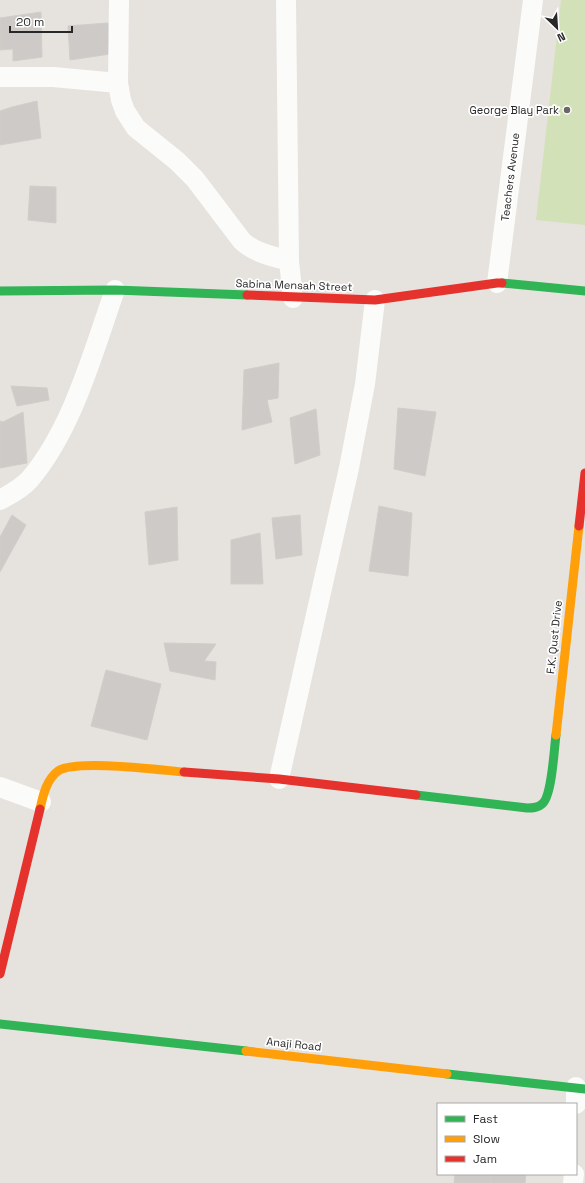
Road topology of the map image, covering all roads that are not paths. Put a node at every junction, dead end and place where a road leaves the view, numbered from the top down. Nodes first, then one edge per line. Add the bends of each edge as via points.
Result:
1 (119, 0) edge
2 (286, 0) edge
3 (533, 0) edge
4 (0, 77) edge
5 (118, 82) junction
6 (289, 261) junction
7 (497, 283) junction
8 (115, 290) junction
9 (0, 291) edge
10 (585, 291) edge
11 (293, 298) junction
12 (375, 300) junction
13 (585, 473) edge
14 (0, 500) edge
15 (279, 779) junction
16 (0, 787) edge
17 (41, 802) junction
18 (0, 974) edge
19 (0, 1024) edge
20 (579, 1093) edge

1 - 5 street
2 - 6 street
3 - 7 street, Teachers Avenue
4 - 5 street via 53,77
5 - 6 street via 123,105 136,128 195,179 242,241 257,251
6 - 11 street
7 - 10 street, Sabina Mensah Street
7 - 12 street, Sabina Mensah Street
8 - 9 street, Sabina Mensah Street
8 - 11 street, Sabina Mensah Street
8 - 14 street via 74,405 60,432 29,479
11 - 12 street, Sabina Mensah Street
12 - 15 street via 365,384 349,468
13 - 15 street, F.K. Qust Drive via 549,793 545,802 538,808 527,808
15 - 17 street via 87,765 60,769 51,776
16 - 17 street
17 - 18 street
19 - 20 street, Anaji Road

